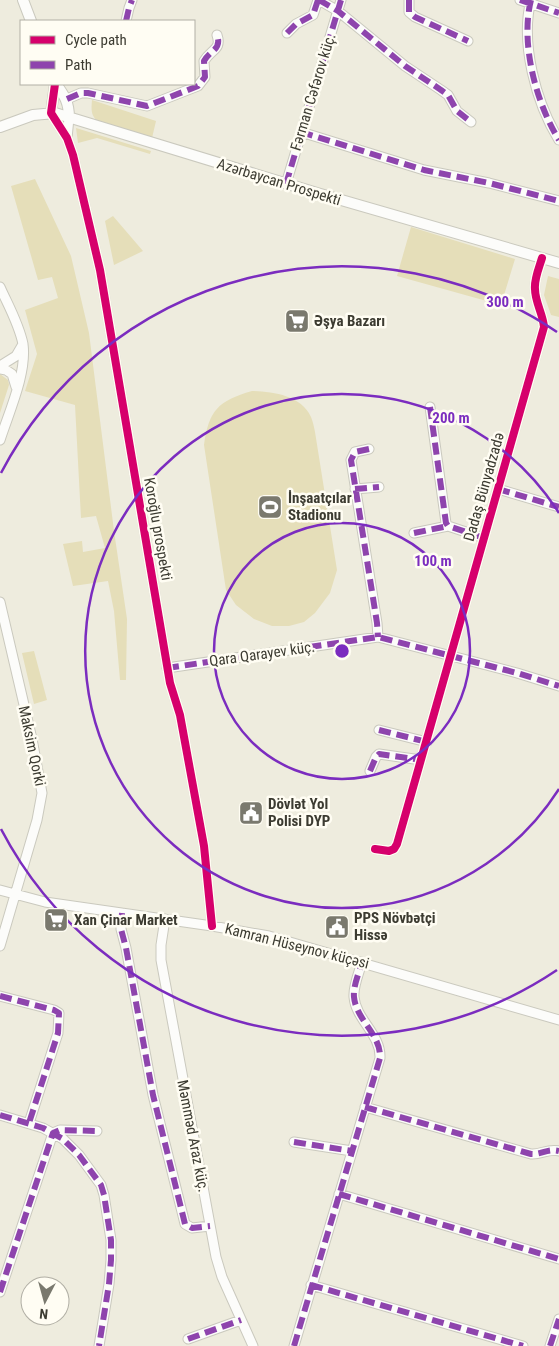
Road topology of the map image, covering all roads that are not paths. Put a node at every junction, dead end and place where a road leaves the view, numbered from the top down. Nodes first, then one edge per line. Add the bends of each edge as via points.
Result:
1 (23, 0) edge
2 (132, 0) edge
3 (318, 0) edge
4 (341, 0) edge
5 (409, 0) edge
6 (520, 0) edge
7 (531, 2) edge
8 (338, 11) junction
9 (559, 13) edge
10 (32, 20) edge
11 (126, 20) edge
12 (287, 33) dead end
13 (217, 35) dead end
14 (468, 41) dead end
15 (56, 85) edge
16 (57, 85) edge
17 (67, 99) junction
18 (51, 113) junction
19 (69, 118) junction
20 (471, 122) dead end
21 (0, 127) edge
22 (301, 132) junction
23 (67, 138) junction
24 (559, 140) edge
25 (286, 184) junction
26 (559, 201) edge
27 (542, 258) junction
28 (559, 263) edge
29 (0, 287) edge
30 (23, 344) junction
31 (0, 367) edge
32 (16, 390) junction
33 (430, 407) dead end
34 (0, 440) edge
35 (369, 449) dead end
36 (379, 486) dead end
37 (355, 489) junction
38 (498, 489) junction
39 (559, 507) edge
40 (448, 526) junction
41 (414, 533) dead end
42 (484, 538) junction
43 (0, 602) edge
44 (378, 637) junction
45 (451, 655) junction
46 (167, 668) junction
47 (559, 686) edge
48 (379, 730) dead end
49 (427, 742) junction
50 (421, 760) junction
51 (370, 771) dead end
52 (375, 850) dead end
53 (0, 890) edge
54 (14, 894) junction
55 (122, 913) junction
56 (165, 919) junction
57 (212, 926) junction
58 (0, 946) edge
59 (362, 962) junction
60 (0, 996) edge
61 (559, 1020) edge
62 (365, 1107) junction
63 (0, 1115) edge
64 (29, 1123) junction
65 (98, 1131) dead end
66 (53, 1133) junction
67 (294, 1142) dead end
68 (559, 1150) edge
69 (352, 1151) junction
70 (339, 1194) junction
71 (210, 1226) junction
72 (559, 1259) edge
73 (311, 1285) junction
74 (0, 1292) edge
75 (559, 1319) edge
76 (241, 1320) junction
77 (188, 1339) dead end
78 (99, 1346) edge
79 (253, 1346) edge
80 (294, 1346) edge
81 (523, 1346) edge
82 (550, 1346) edge

1 - 10 street
2 - 11 street
3 - 8 street
3 - 12 street via 313,15
4 - 8 street, Fərman Cəfərov küç.
5 - 14 street via 409,12 415,17
6 - 7 street
7 - 9 street
7 - 24 street via 527,26 532,66 545,114
8 - 20 street via 405,66 448,95 457,111
8 - 22 street, Fərman Cəfərov küç.
13 - 17 street via 220,42 204,61 205,77 198,86 147,106 88,93
15 - 18 street
16 - 17 street
17 - 19 street
18 - 19 street, Azərbaycan Prospekti
18 - 21 street, Azərbaycan Prospekti via 33,115
18 - 23 street
19 - 23 street
19 - 25 street, Azərbaycan Prospekti
22 - 25 street, Fərman Cəfərov küç.
22 - 26 street via 424,170
23 - 46 street, Koroğlu prospekti via 100,270
25 - 27 street, Azərbaycan Prospekti
27 - 28 street, Azərbaycan Prospekti
27 - 38 street, Dadaş Bünyadzadə via 535,291 544,327
29 - 30 street
30 - 31 street via 16,356
30 - 32 street
31 - 32 street via 12,374
32 - 34 street
33 - 40 street via 444,518
35 - 37 street via 352,454
36 - 37 street
37 - 44 street
38 - 39 street
38 - 42 street, Dadaş Bünyadzadə
40 - 41 street
40 - 42 street
42 - 45 street, Dadaş Bünyadzadə
43 - 54 street, Maksim Qorki via 42,793
44 - 45 street, Qara Qarayev küç.
44 - 46 street, Qara Qarayev küç.
45 - 47 street, Qara Qarayev küç.
45 - 49 street, Dadaş Bünyadzadə
46 - 57 street, Koroğlu prospekti via 180,714 204,846
48 - 49 street
49 - 50 street, Dadaş Bünyadzadə
50 - 51 street via 379,754
50 - 52 street, Dadaş Bünyadzadə via 397,844 389,851
53 - 54 street, Kamran Hüseynov küçəsi
54 - 55 street, Kamran Hüseynov küçəsi via 45,902
54 - 58 street, Maksim Qorki
55 - 56 street, Kamran Hüseynov küçəsi
55 - 71 street via 120,929 154,1095 185,1224 192,1228
56 - 57 street, Kamran Hüseynov küçəsi
56 - 71 street, Məmməd Araz küç. via 161,960
57 - 59 street, Kamran Hüseynov küçəsi via 269,936
59 - 61 street, Kamran Hüseynov küçəsi
59 - 62 street via 354,1000 380,1050
60 - 64 street via 59,1013 58,1033
62 - 68 street via 531,1154
62 - 69 street
63 - 64 street
64 - 66 street
65 - 66 street via 60,1130
66 - 74 street
66 - 78 street via 80,1155 101,1185 104,1195 111,1260
67 - 69 street
69 - 70 street
70 - 72 street
70 - 73 street
71 - 76 street, Məmməd Araz küç. via 222,1277
73 - 80 street
73 - 81 street
75 - 82 street
76 - 77 street
76 - 79 street, Məmməd Araz küç.

